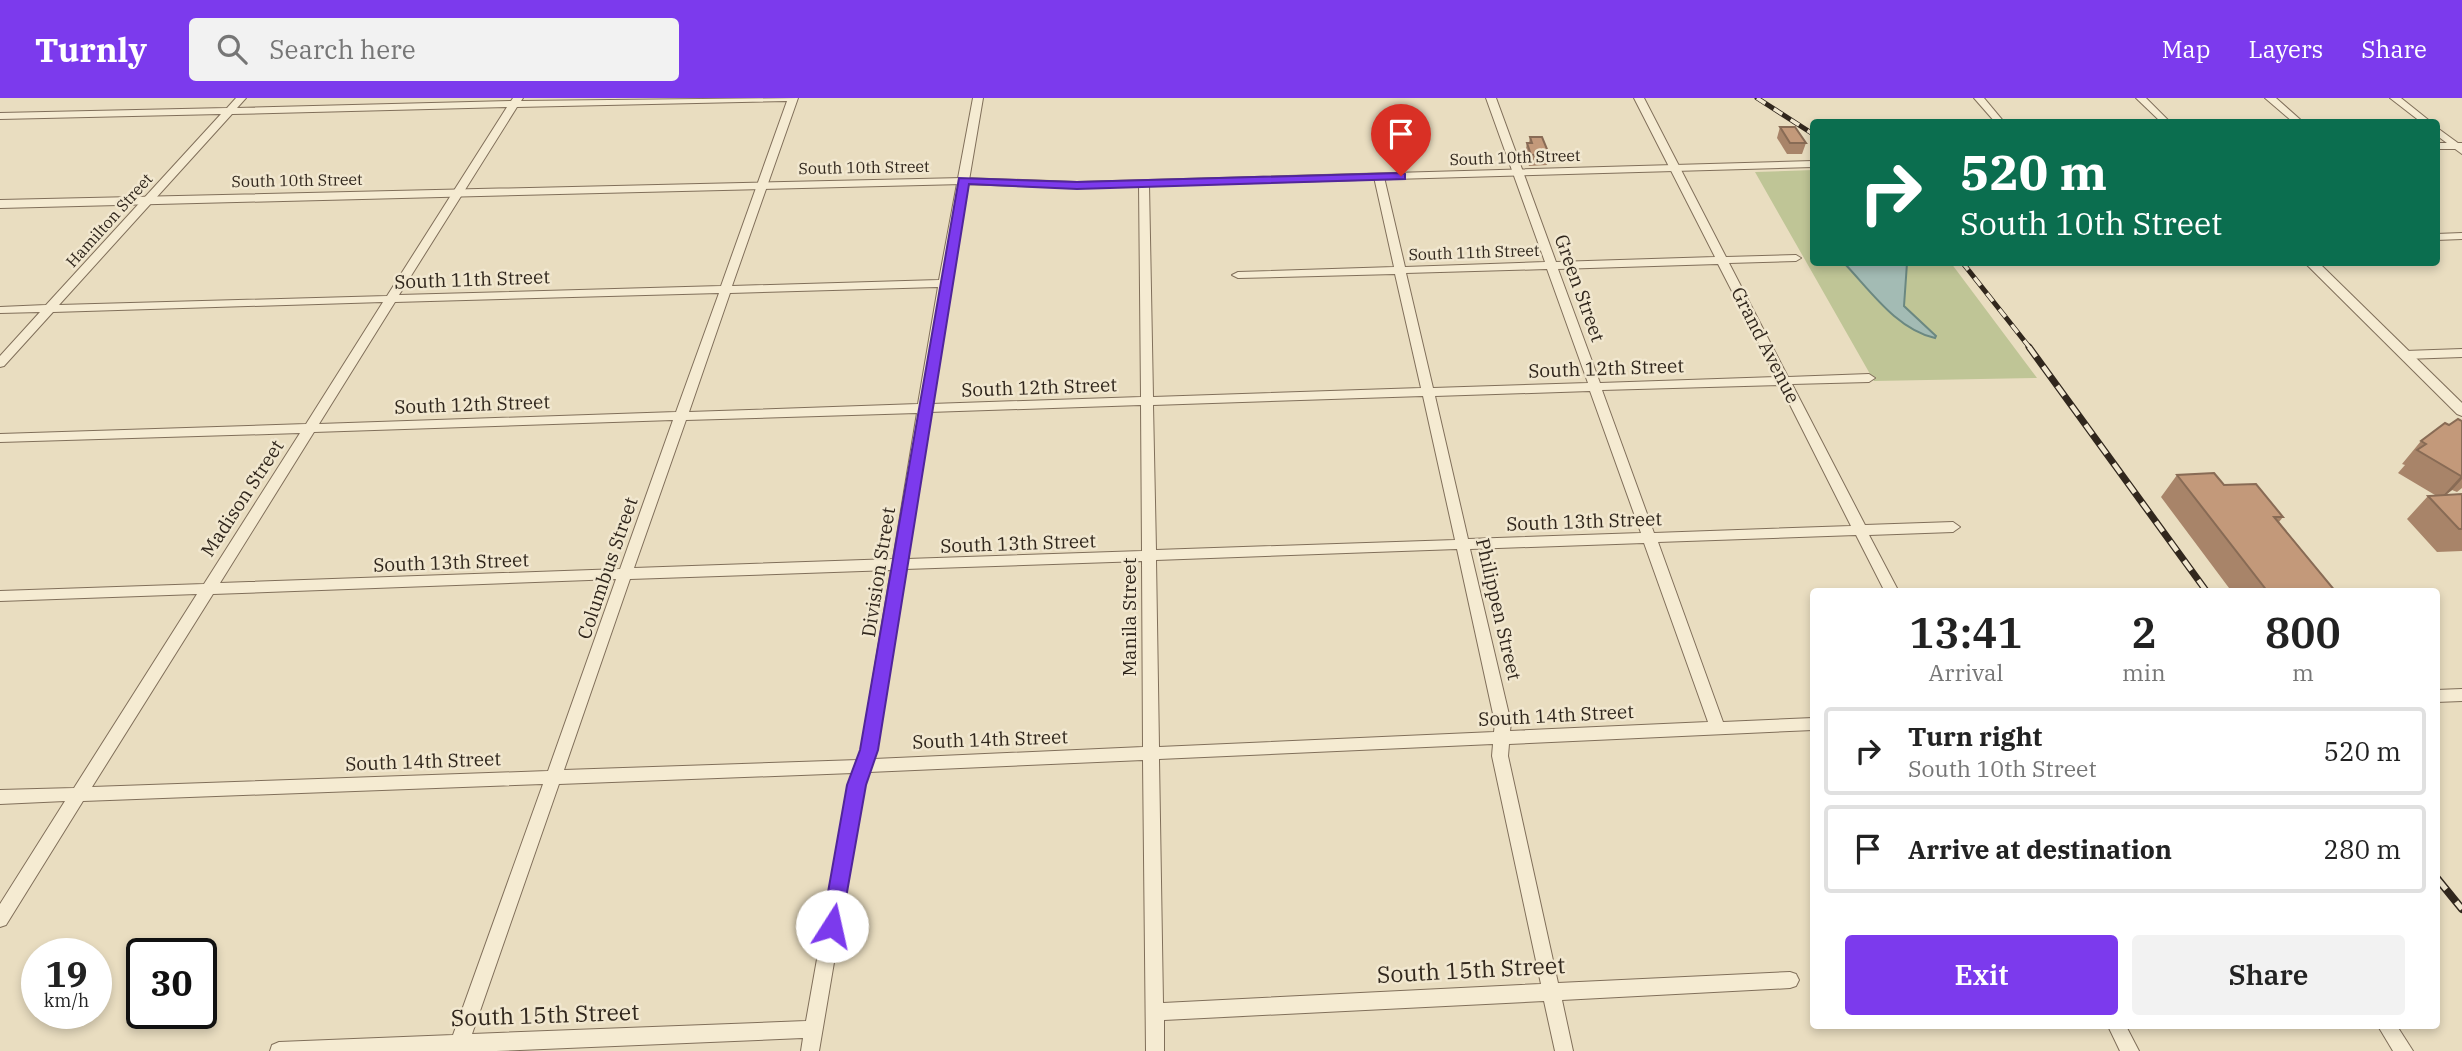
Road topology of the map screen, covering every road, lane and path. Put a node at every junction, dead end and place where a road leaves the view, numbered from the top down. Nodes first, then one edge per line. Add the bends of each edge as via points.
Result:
1 (241, 98) edge
2 (787, 98) edge
3 (793, 98) edge
4 (978, 98) edge
5 (1491, 98) edge
6 (1639, 98) edge
7 (1979, 98) edge
8 (2141, 98) edge
9 (2270, 98) edge
10 (2395, 98) edge
11 (516, 101) edge
12 (230, 110) junction
13 (0, 116) edge
14 (1997, 119) edge
15 (2163, 119) edge
16 (2294, 119) edge
17 (2422, 119) edge
18 (2440, 133) edge
19 (2440, 146) edge
20 (2460, 147) edge
21 (1810, 164) edge
22 (1675, 168) junction
23 (1519, 173) junction
24 (1379, 177) junction
25 (963, 181) junction
26 (1144, 184) junction
27 (763, 185) junction
28 (458, 193) junction
29 (150, 200) junction
30 (0, 204) edge
31 (2462, 236) edge
32 (2440, 237) edge
33 (1797, 258) dead end
34 (1722, 260) junction
35 (1551, 264) junction
36 (2314, 266) edge
37 (1400, 270) junction
38 (1238, 275) dead end
39 (944, 283) junction
40 (727, 289) junction
41 (391, 299) junction
42 (50, 309) junction
43 (0, 310) edge
44 (2462, 353) edge
45 (2405, 355) junction
46 (0, 363) edge
47 (1869, 378) dead end
48 (1785, 380) junction
49 (1595, 387) junction
50 (1427, 393) junction
51 (1147, 403) junction
52 (925, 410) junction
53 (2462, 411) edge
54 (681, 418) junction
55 (310, 428) junction
56 (0, 438) edge
57 (1953, 527) dead end
58 (1861, 531) junction
59 (1651, 538) junction
60 (1463, 545) junction
61 (1148, 557) junction
62 (900, 566) junction
63 (625, 576) junction
64 (1890, 588) edge
65 (207, 589) junction
66 (0, 596) edge
67 (2462, 695) edge
68 (2440, 696) edge
69 (1810, 724) edge
70 (1718, 728) junction
71 (1502, 738) junction
72 (1150, 754) junction
73 (863, 766) junction
74 (554, 777) junction
75 (78, 794) junction
76 (0, 797) edge
77 (0, 919) edge
78 (1790, 980) dead end
79 (1550, 990) junction
80 (1154, 1012) junction
81 (814, 1029) junction
82 (2119, 1029) edge
83 (2389, 1029) edge
84 (458, 1047) edge
85 (279, 1051) edge
86 (810, 1051) edge
87 (1155, 1051) edge
88 (1564, 1051) edge
89 (2130, 1051) edge
90 (2404, 1051) edge

1 - 12 street, Hamilton Street
2 - 11 street
3 - 27 street, Columbus Street
4 - 25 street, Division Street
5 - 23 street, Green Street
6 - 22 street, Grand Avenue
7 - 14 street
8 - 15 street
9 - 16 street
10 - 17 street
11 - 12 street
11 - 28 street, Madison Street
12 - 13 street
12 - 29 street, Hamilton Street
18 - 20 street
19 - 20 street
21 - 22 street, South 10th Street
22 - 23 street, South 10th Street
22 - 34 street, Grand Avenue
23 - 24 street, South 10th Street
23 - 35 street, Green Street
24 - 26 street, South 10th Street
24 - 37 street, Philippen Street
25 - 26 street, South 10th Street
25 - 27 street, South 10th Street
25 - 39 street, Division Street
26 - 51 street, Manila Street
27 - 28 street, South 10th Street
27 - 40 street, Columbus Street
28 - 29 street, South 10th Street
28 - 41 street, Madison Street
29 - 30 street, South 10th Street
29 - 42 street, Hamilton Street
31 - 32 street
33 - 34 street, South 11th Street
34 - 35 street, South 11th Street
34 - 48 street, Grand Avenue
35 - 37 street, South 11th Street
35 - 49 street, Green Street
36 - 45 street
37 - 38 street, South 11th Street
37 - 50 street, Philippen Street
39 - 40 street, South 11th Street
39 - 52 street, Division Street
40 - 41 street, South 11th Street
40 - 54 street, Columbus Street
41 - 42 street, South 11th Street
41 - 55 street, Madison Street
42 - 43 street, South 11th Street
42 - 46 street, Hamilton Street
44 - 45 street
45 - 53 street
47 - 48 street, South 12th Street
48 - 49 street, South 12th Street
48 - 58 street, Grand Avenue
49 - 50 street, South 12th Street
49 - 59 street, Green Street
50 - 51 street, South 12th Street
50 - 60 street, Philippen Street
51 - 52 street, South 12th Street
51 - 61 street, Manila Street
52 - 54 street, South 12th Street
52 - 62 street, Division Street
54 - 55 street, South 12th Street
54 - 63 street, Columbus Street
55 - 56 street, South 12th Street
55 - 65 street, Madison Street
57 - 58 street, South 13th Street
58 - 59 street, South 13th Street
58 - 64 street, Grand Avenue
59 - 60 street, South 13th Street
59 - 70 street, Green Street
60 - 61 street, South 13th Street
60 - 71 street, Philippen Street via 1503,723
61 - 62 street, South 13th Street
61 - 72 street, Manila Street
62 - 63 street, South 13th Street
62 - 73 street, Division Street
63 - 65 street, South 13th Street
63 - 74 street, Columbus Street
65 - 66 street, South 13th Street
65 - 75 street, Madison Street
67 - 68 street
69 - 70 street, South 14th Street
70 - 71 street, South 14th Street
71 - 72 street, South 14th Street
71 - 79 street, Philippen Street via 1500,756
72 - 73 street, South 14th Street
72 - 80 street, Manila Street
73 - 74 street, South 14th Street
73 - 81 street, Division Street
74 - 75 street, South 14th Street
74 - 84 street, Columbus Street
75 - 76 street, South 14th Street
75 - 77 street, Madison Street
78 - 79 street, South 15th Street
79 - 80 street, South 15th Street
79 - 88 street, Philippen Street
80 - 87 street, Manila Street
81 - 84 street, South 15th Street
81 - 86 street, Division Street
82 - 89 street
83 - 90 street
84 - 85 street, South 15th Street

